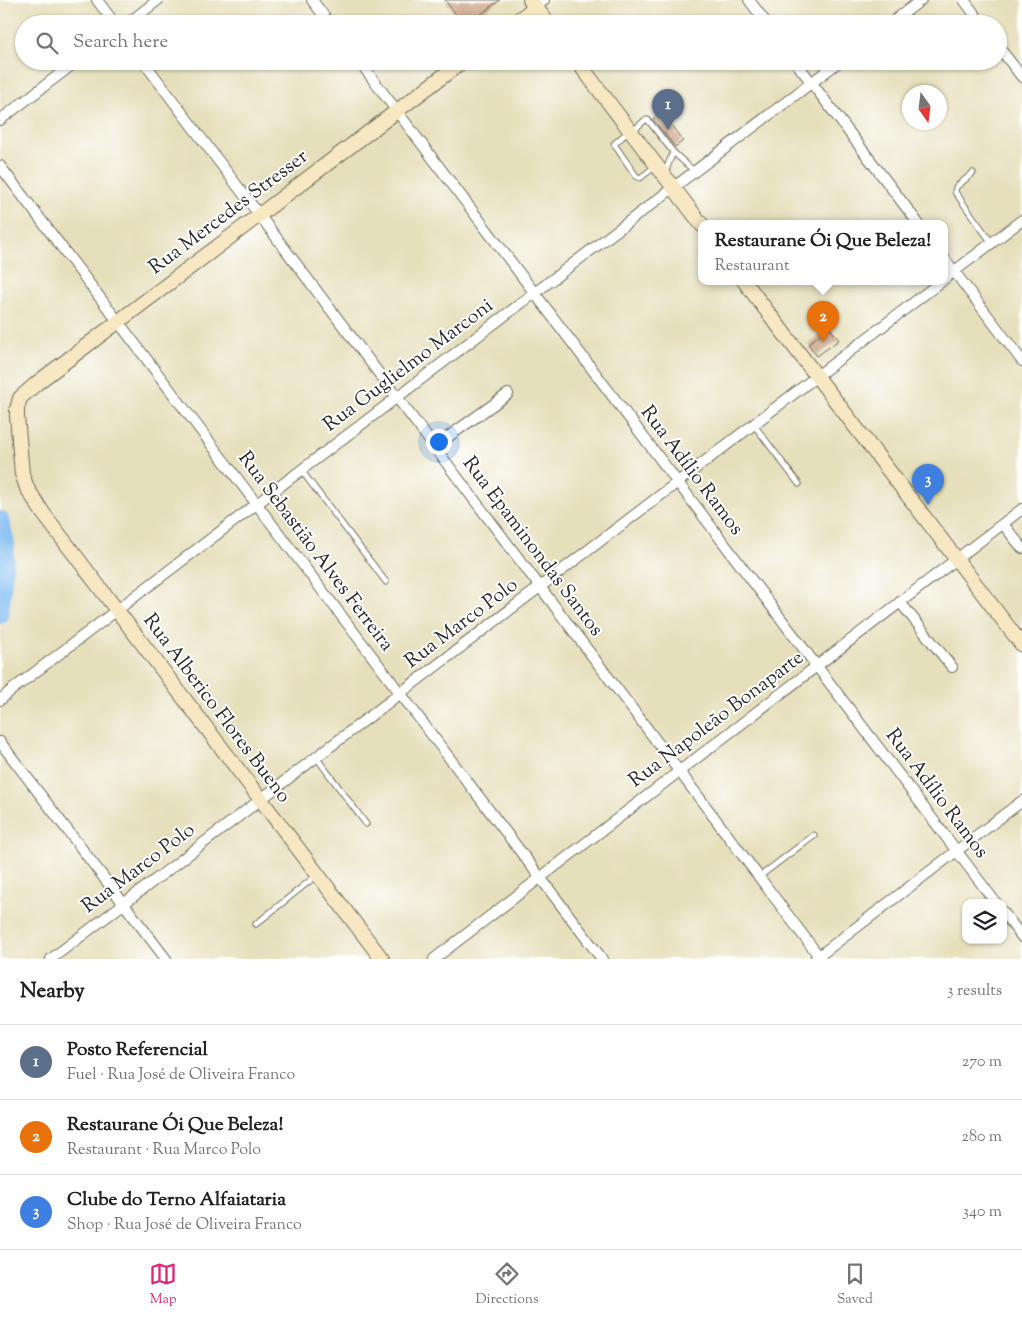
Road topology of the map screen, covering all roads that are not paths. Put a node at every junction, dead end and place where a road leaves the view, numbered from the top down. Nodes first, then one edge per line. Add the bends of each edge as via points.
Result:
1 (97, 0) edge
2 (158, 0) edge
3 (312, 0) edge
4 (749, 0) edge
5 (921, 0) edge
6 (964, 0) edge
7 (537, 2) edge
8 (108, 15) edge
9 (139, 15) edge
10 (323, 15) edge
11 (523, 15) edge
12 (544, 15) edge
13 (760, 15) edge
14 (902, 15) edge
15 (975, 15) edge
16 (1007, 56) edge
17 (65, 70) edge
18 (150, 70) edge
19 (366, 70) edge
20 (451, 70) edge
21 (584, 70) edge
22 (802, 70) edge
23 (829, 70) edge
24 (1020, 71) edge
25 (812, 83) junction
26 (397, 112) junction
27 (0, 120) edge
28 (630, 131) junction
29 (673, 152) junction
30 (0, 166) edge
31 (660, 171) junction
32 (695, 172) junction
33 (973, 173) dead end
34 (674, 188) junction
35 (259, 215) junction
36 (698, 220) edge
37 (916, 220) edge
38 (1022, 220) edge
39 (992, 243) junction
40 (948, 263) edge
41 (954, 271) junction
42 (948, 276) edge
43 (747, 285) edge
44 (936, 285) edge
45 (534, 293) junction
46 (118, 322) junction
47 (1022, 361) edge
48 (817, 376) junction
49 (508, 394) dead end
50 (397, 397) junction
51 (753, 424) junction
52 (434, 447) junction
53 (301, 470) junction
54 (23, 479) joint
55 (677, 482) junction
56 (799, 484) dead end
57 (257, 504) junction
58 (1022, 509) edge
59 (1003, 524) junction
60 (1022, 548) edge
61 (956, 559) junction
62 (386, 582) dead end
63 (540, 586) junction
64 (900, 602) junction
65 (116, 610) junction
66 (1022, 645) edge
67 (817, 666) junction
68 (952, 667) dead end
69 (400, 693) junction
70 (0, 700) edge
71 (0, 742) edge
72 (316, 757) junction
73 (679, 771) junction
74 (260, 800) junction
75 (1022, 801) edge
76 (366, 824) dead end
77 (814, 835) dead end
78 (957, 851) junction
79 (317, 874) junction
80 (540, 877) junction
81 (759, 877) junction
82 (993, 899) edge
83 (124, 903) junction
84 (1007, 917) edge
85 (256, 924) dead end
86 (1022, 937) edge
87 (818, 958) edge
88 (51, 959) edge
89 (166, 959) edge
90 (382, 959) edge
91 (434, 959) edge
92 (602, 959) edge

1 - 8 street
2 - 9 street
3 - 10 street
4 - 13 street
5 - 14 street
6 - 15 street
7 - 11 street
7 - 12 street
16 - 24 street
17 - 27 street
18 - 35 street, Rua Epaminondas Santos
19 - 26 street, Rua Adílio Ramos
20 - 26 street, Rua Mercedes Stresser
21 - 28 street
22 - 25 street
23 - 25 street, Rua Guglielmo Marconi
25 - 32 street, Rua Guglielmo Marconi
25 - 37 street
26 - 35 street, Rua Mercedes Stresser
26 - 45 street, Rua Adílio Ramos
28 - 29 lane via 648,120
28 - 31 street
28 - 31 lane via 614,144 636,176 640,178
29 - 31 lane
29 - 32 lane
30 - 46 street, Rua Sebastião Alves Ferreira
31 - 34 street
32 - 34 street, Rua Guglielmo Marconi
33 - 39 lane via 956,187 955,192
34 - 36 street
34 - 45 street, Rua Guglielmo Marconi
35 - 46 street, Rua Mercedes Stresser
35 - 50 street, Rua Epaminondas Santos
38 - 39 street, Rua Marco Polo
39 - 41 street, Rua Marco Polo
40 - 41 street
41 - 42 street, Rua Marco Polo
41 - 47 street
43 - 48 street
44 - 48 street, Rua Marco Polo
45 - 50 street, Rua Guglielmo Marconi
45 - 55 street, Rua Adílio Ramos
46 - 54 street, Rua Mercedes Stresser via 20,398 17,416
46 - 57 street, Rua Sebastião Alves Ferreira
48 - 51 street, Rua Marco Polo
48 - 61 street
49 - 52 street
50 - 52 street, Rua Epaminondas Santos
50 - 53 street, Rua Guglielmo Marconi
51 - 55 street, Rua Marco Polo
51 - 56 lane
52 - 63 street, Rua Epaminondas Santos
53 - 57 street, Rua Guglielmo Marconi
53 - 62 lane
54 - 65 street, Rua Alberico Flores Bueno via 51,524
55 - 63 street, Rua Marco Polo
55 - 67 street, Rua Adílio Ramos
57 - 65 street, Rua Guglielmo Marconi
57 - 69 street, Rua Sebastião Alves Ferreira
58 - 59 street, Rua Napoleão Bonaparte
59 - 60 street
59 - 61 street, Rua Napoleão Bonaparte
61 - 64 street, Rua Napoleão Bonaparte
61 - 66 street
63 - 69 street, Rua Marco Polo
63 - 73 street, Rua Epaminondas Santos
64 - 67 street, Rua Napoleão Bonaparte
64 - 68 street
65 - 70 street, Rua Guglielmo Marconi
65 - 74 street, Rua Alberico Flores Bueno
67 - 73 street, Rua Napoleão Bonaparte
67 - 78 street, Rua Adílio Ramos
69 - 72 street, Rua Marco Polo
69 - 80 street, Rua Sebastião Alves Ferreira
71 - 83 street
72 - 74 street, Rua Marco Polo
72 - 76 lane
73 - 80 street, Rua Napoleão Bonaparte
73 - 81 street, Rua Epaminondas Santos
74 - 79 street, Rua Alberico Flores Bueno
74 - 83 street, Rua Marco Polo
75 - 78 street
77 - 81 lane
78 - 82 street, Rua Adílio Ramos
78 - 87 street
79 - 85 lane
79 - 90 street, Rua Alberico Flores Bueno
80 - 91 street, Rua Napoleão Bonaparte
80 - 92 street, Rua Sebastião Alves Ferreira
81 - 87 street, Rua Epaminondas Santos
83 - 88 street, Rua Marco Polo
83 - 89 street
84 - 86 street

